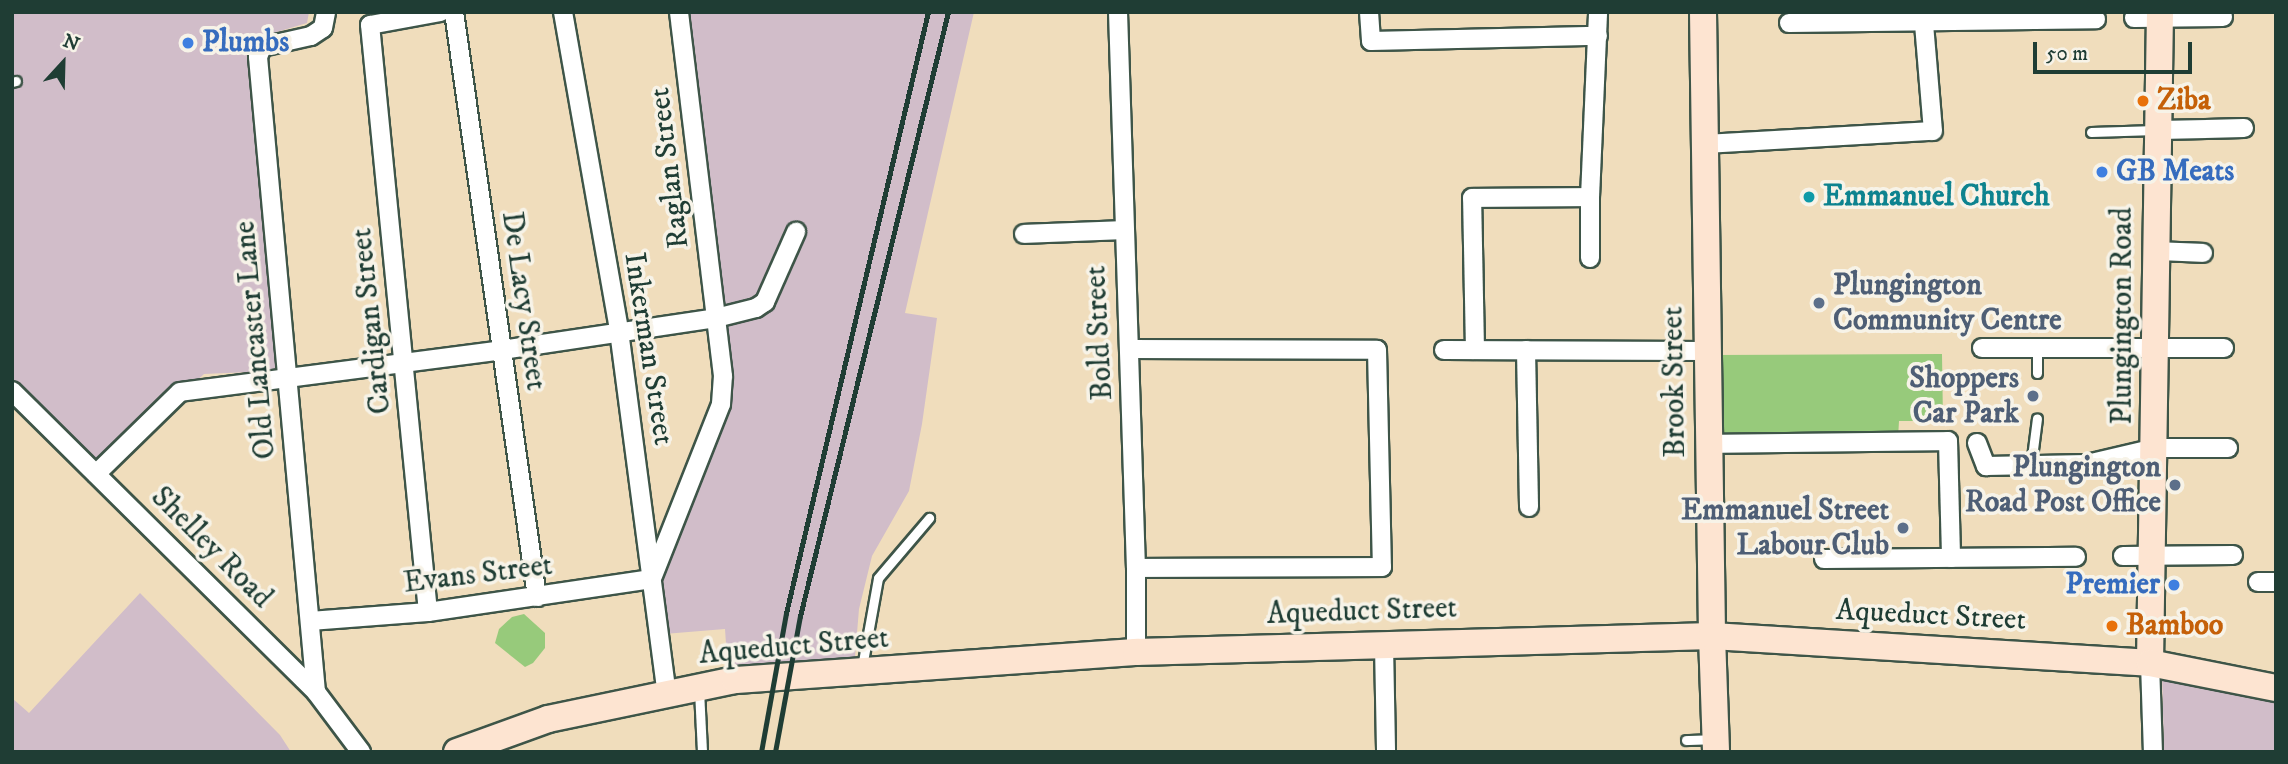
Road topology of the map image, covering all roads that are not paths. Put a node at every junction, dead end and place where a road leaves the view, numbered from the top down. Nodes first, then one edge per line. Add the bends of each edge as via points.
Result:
1 (441, 12) edge
2 (454, 12) edge
3 (563, 12) edge
4 (679, 12) edge
5 (1118, 12) edge
6 (1369, 12) edge
7 (1598, 12) edge
8 (1703, 12) edge
9 (1923, 16) edge
10 (2152, 16) edge
11 (2223, 17) dead end
12 (2096, 19) dead end
13 (325, 20) edge
14 (1789, 23) dead end
15 (1598, 36) junction
16 (2244, 128) dead end
17 (2159, 130) junction
18 (2091, 132) dead end
19 (1705, 144) junction
20 (1590, 197) junction
21 (1123, 230) junction
22 (796, 232) dead end
23 (1024, 234) dead end
24 (2156, 251) junction
25 (2203, 253) dead end
26 (1590, 258) dead end
27 (716, 318) junction
28 (619, 331) junction
29 (1982, 348) dead end
30 (2037, 348) junction
31 (2156, 348) junction
32 (2224, 348) dead end
33 (1130, 349) junction
34 (1526, 349) junction
35 (502, 350) junction
36 (1444, 350) dead end
37 (1475, 350) junction
38 (1708, 351) junction
39 (405, 361) junction
40 (2037, 373) dead end
41 (288, 377) junction
42 (12, 391) edge
43 (2036, 418) dead end
44 (1978, 443) dead end
45 (1709, 444) junction
46 (2155, 448) junction
47 (2228, 448) dead end
48 (2031, 466) junction
49 (96, 474) junction
50 (1529, 507) dead end
51 (929, 518) dead end
52 (2233, 555) dead end
53 (2123, 556) dead end
54 (2153, 556) junction
55 (2076, 557) dead end
56 (1951, 558) junction
57 (1824, 559) dead end
58 (1136, 568) junction
59 (652, 579) junction
60 (537, 597) junction
61 (428, 612) junction
62 (310, 621) junction
63 (1712, 636) junction
64 (1384, 645) junction
65 (1136, 652) junction
66 (2150, 663) junction
67 (862, 673) junction
68 (699, 688) junction
69 (2276, 688) edge
70 (316, 692) junction
71 (667, 695) junction
72 (1686, 740) dead end
73 (1716, 745) edge
74 (361, 752) edge
75 (457, 752) edge
76 (702, 752) edge
77 (1386, 752) edge
78 (2153, 752) edge

1 - 39 street, Cardigan Street via 370,25
2 - 35 street, De Lacy Street
3 - 28 street, Inkerman Street
4 - 27 street, Raglan Street
5 - 21 street, Bold Street
6 - 15 street via 1371,41
7 - 15 street
8 - 19 street, Brook Street
9 - 12 street
9 - 14 street
9 - 19 street via 1933,131
10 - 11 street
10 - 17 street, Plungington Road
13 - 41 street, Old Lancaster Lane via 311,36 262,47 258,57
15 - 20 street
16 - 17 street
17 - 18 lane
17 - 24 street, Plungington Road
19 - 38 street, Brook Street
20 - 26 street
20 - 37 street via 1472,198
21 - 23 street
21 - 33 street, Bold Street
22 - 27 street via 765,302
24 - 25 street
24 - 31 street, Plungington Road
27 - 28 street
27 - 59 street, Raglan Street via 723,376 721,404
28 - 35 street
28 - 59 street, Inkerman Street
29 - 30 street
30 - 31 street
30 - 40 lane
31 - 32 street
31 - 46 street, Plungington Road
33 - 58 street, Bold Street
33 - 58 street via 1377,350 1382,567
34 - 37 street
34 - 38 street
34 - 50 street
35 - 39 street
35 - 60 street, De Lacy Street
36 - 37 street
38 - 45 street, Brook Street
39 - 41 street
39 - 61 street, Cardigan Street
41 - 49 street via 180,392
41 - 62 street, Old Lancaster Lane
42 - 49 street, Shelley Road
43 - 48 lane
44 - 48 street via 1986,466
45 - 56 street via 1948,441
45 - 63 street, Brook Street
46 - 47 street
46 - 48 street via 2087,464
46 - 54 street, Plungington Road
49 - 70 street, Shelley Road
51 - 67 lane via 878,578
52 - 54 street
53 - 54 street
54 - 66 street, Plungington Road
55 - 56 street
56 - 57 street
58 - 65 street, Bold Street
59 - 60 street, Evans Street
59 - 71 street, Inkerman Street
60 - 61 street, Evans Street
61 - 62 street, Evans Street
62 - 70 street, Old Lancaster Lane
63 - 64 street, Aqueduct Street
63 - 66 street, Aqueduct Street
63 - 73 street, Brook Street
64 - 65 street, Aqueduct Street
64 - 77 street
65 - 67 street, Aqueduct Street
66 - 69 street, Aqueduct Street
66 - 78 street
67 - 68 street, Aqueduct Street via 735,680
68 - 71 street, Aqueduct Street
68 - 76 lane
70 - 74 street, Shelley Road
71 - 75 street, Aqueduct Street via 548,719
72 - 73 lane

